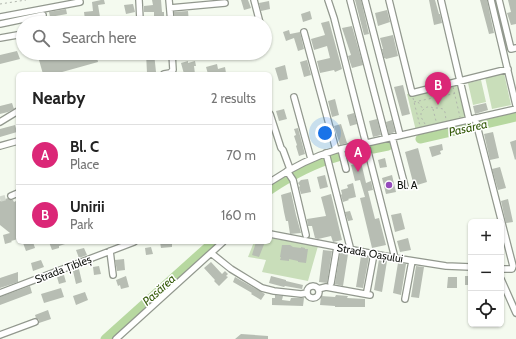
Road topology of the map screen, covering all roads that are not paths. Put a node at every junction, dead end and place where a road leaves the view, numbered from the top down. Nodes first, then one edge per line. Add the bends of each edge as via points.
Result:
1 (139, 0) edge
2 (169, 0) edge
3 (254, 0) edge
4 (328, 0) edge
5 (350, 0) edge
6 (365, 0) edge
7 (389, 0) edge
8 (441, 0) edge
9 (491, 0) edge
10 (499, 0) edge
11 (80, 2) dead end
12 (224, 3) dead end
13 (170, 8) junction
14 (43, 15) dead end
15 (38, 16) edge
16 (140, 16) edge
17 (171, 16) edge
18 (258, 16) edge
19 (0, 17) edge
20 (16, 21) edge
21 (0, 24) edge
22 (304, 32) dead end
23 (16, 35) edge
24 (0, 38) edge
25 (516, 48) edge
26 (172, 60) edge
27 (508, 69) junction
28 (172, 72) edge
29 (460, 81) junction
30 (294, 97) dead end
31 (516, 105) edge
32 (516, 108) edge
33 (16, 113) edge
34 (12, 116) junction
35 (0, 117) edge
36 (473, 118) junction
37 (272, 120) edge
38 (0, 122) edge
39 (400, 135) junction
40 (389, 137) junction
41 (16, 142) edge
42 (367, 145) junction
43 (0, 146) edge
44 (340, 150) junction
45 (326, 155) junction
46 (314, 158) junction
47 (346, 169) dead end
48 (289, 170) junction
49 (272, 181) edge
50 (405, 186) dead end
51 (16, 194) edge
52 (11, 196) tunnel mouth
53 (272, 234) edge
54 (306, 235) dead end
55 (126, 244) edge
56 (221, 244) edge
57 (350, 246) dead end
58 (337, 247) junction
59 (110, 251) junction
60 (211, 253) junction
61 (374, 254) junction
62 (395, 258) junction
63 (412, 260) junction
64 (468, 267) edge
65 (504, 269) edge
66 (113, 275) dead end
67 (331, 283) dead end
68 (504, 286) edge
69 (318, 289) junction
70 (0, 293) edge
71 (307, 293) junction
72 (405, 299) dead end
73 (516, 313) edge
74 (35, 322) dead end
75 (0, 335) edge
76 (116, 339) edge

1 - 16 street
2 - 13 street
3 - 18 street
4 - 42 street
5 - 40 street
6 - 39 street
7 - 29 street via 412,93
8 - 29 street
9 - 27 street
10 - 25 street via 511,49
11 - 19 street
12 - 13 street
13 - 17 street
14 - 15 street
20 - 21 street
22 - 44 street
23 - 24 street
26 - 28 street
27 - 29 street
27 - 31 street
29 - 36 street
30 - 46 street
32 - 36 street
33 - 34 street
34 - 35 street
34 - 38 street
36 - 39 street
36 - 65 street via 513,266 512,269
37 - 48 street
39 - 40 street
40 - 42 street
40 - 50 street
41 - 43 street
42 - 44 street
42 - 62 street
44 - 45 street
44 - 47 street
45 - 46 street
45 - 57 street
46 - 48 street
48 - 49 street
48 - 54 street
51 - 52 street
53 - 58 street, Strada Oașului
55 - 59 street, Strada Țibleș
56 - 60 street
58 - 61 street, Strada Oașului
58 - 67 street
59 - 66 street
59 - 70 street, Strada Țibleș
60 - 71 street via 262,288
60 - 76 street
61 - 62 street, Strada Oașului
61 - 69 street via 369,293 326,287
62 - 63 street, Strada Oașului
63 - 64 street, Strada Oașului
63 - 72 street
68 - 73 street
69 - 71 street via 311,286
69 - 71 street via 315,297
74 - 75 street

